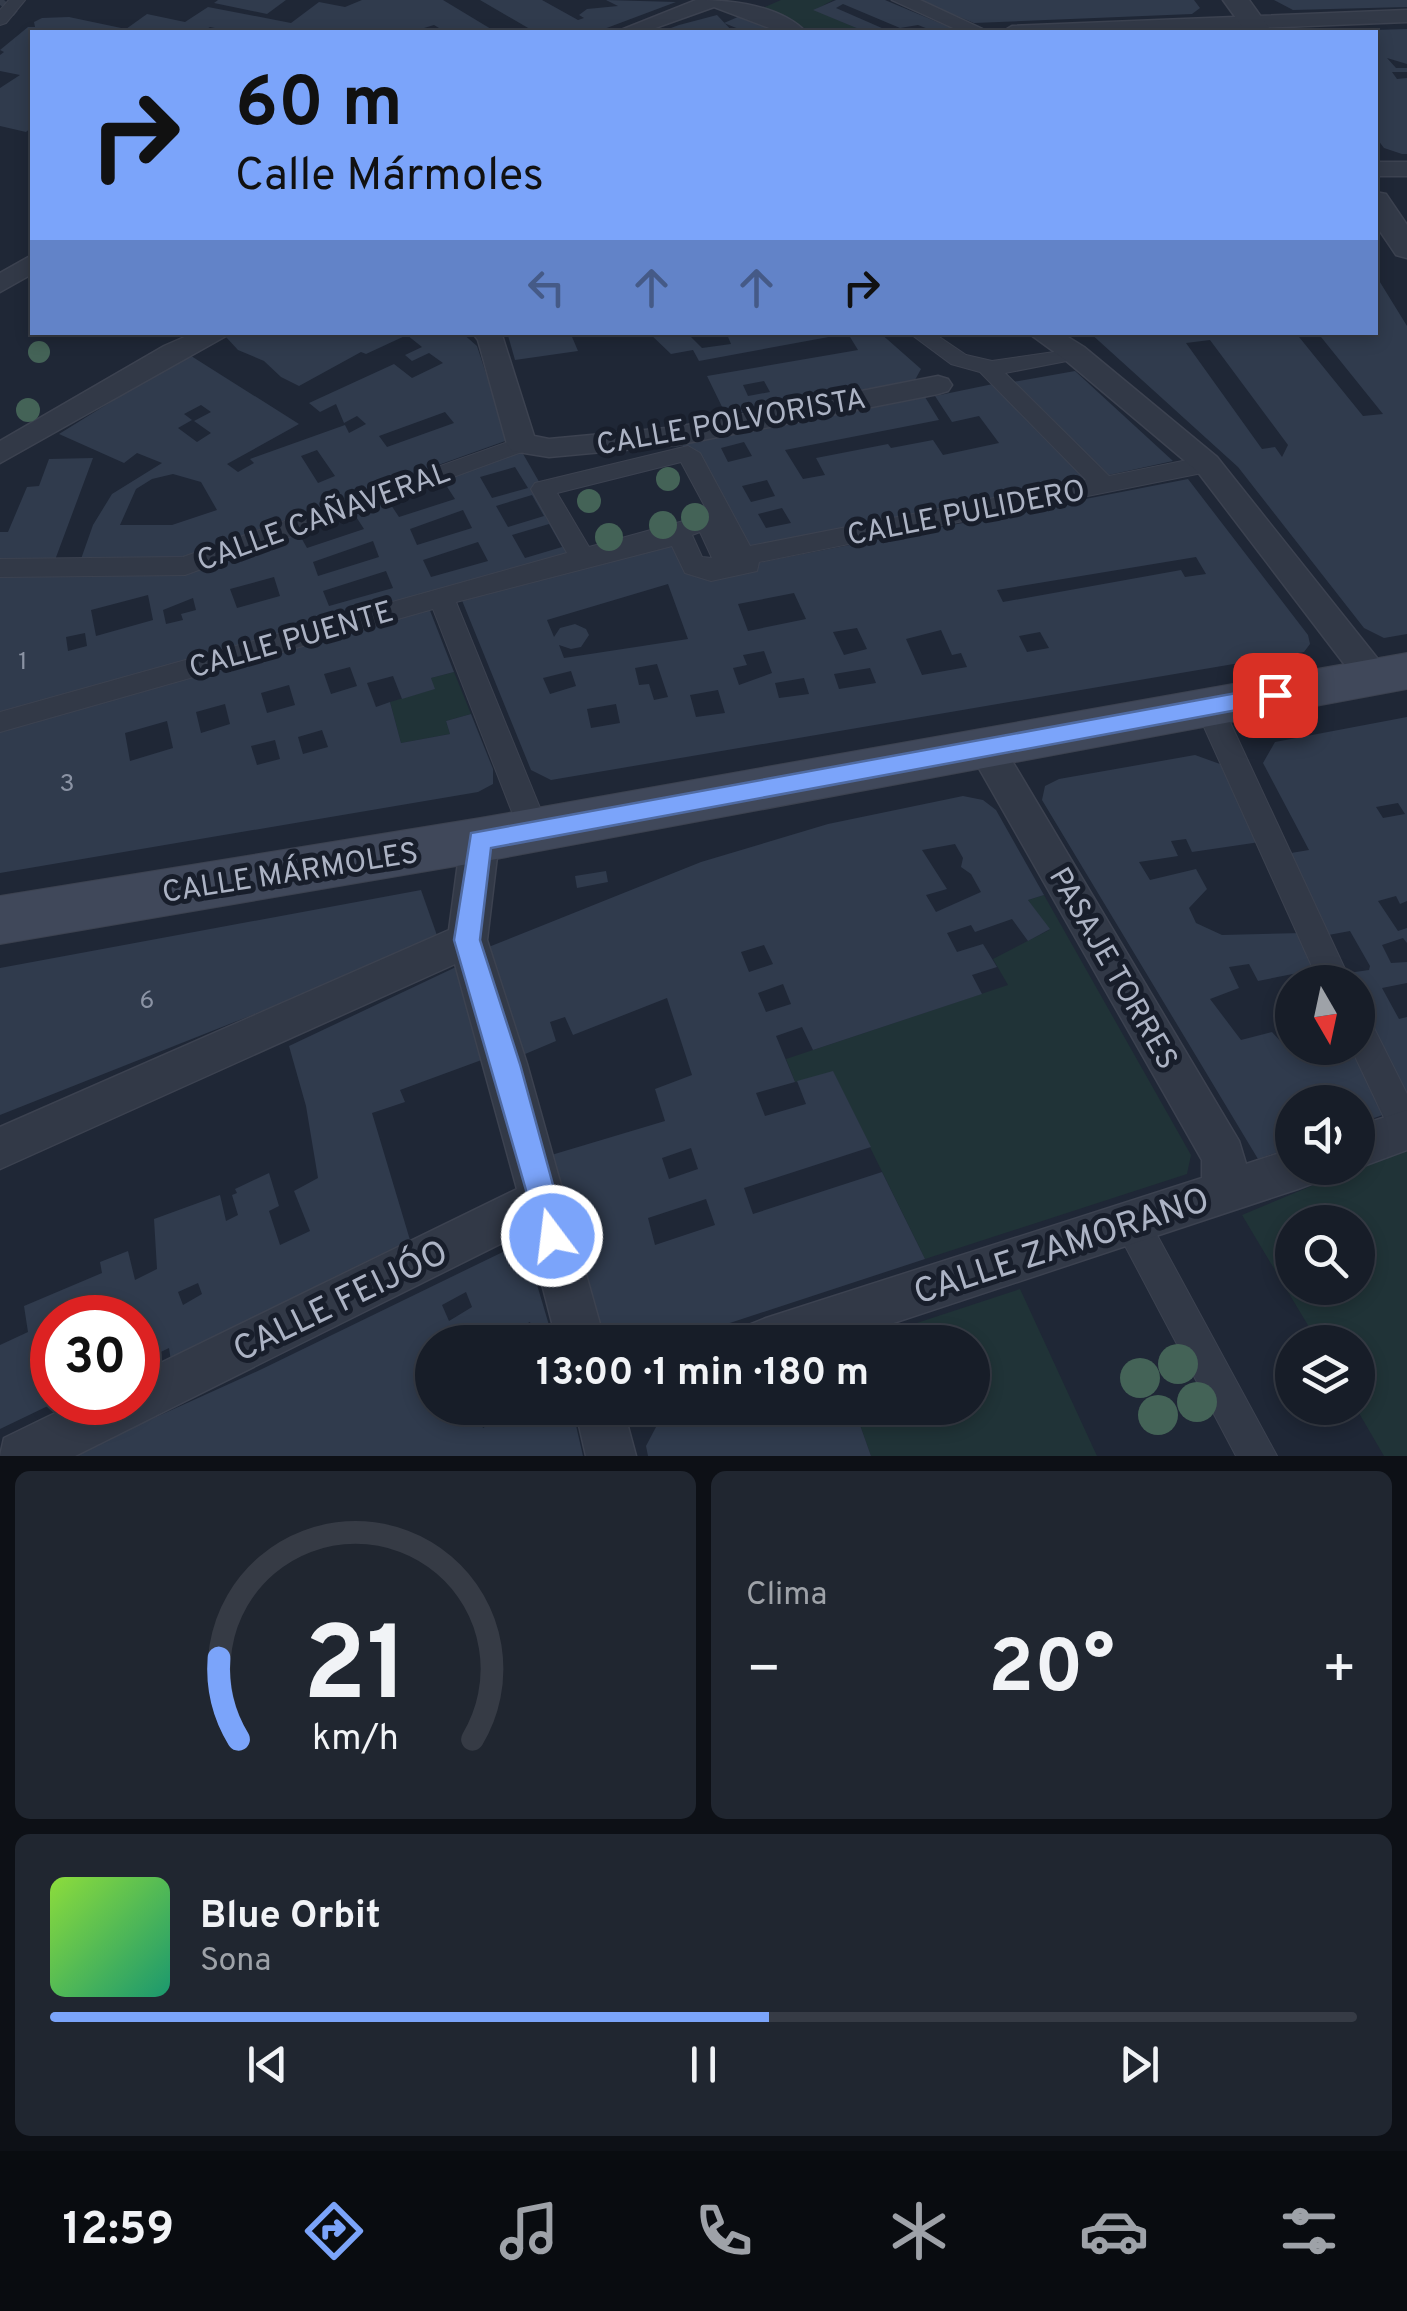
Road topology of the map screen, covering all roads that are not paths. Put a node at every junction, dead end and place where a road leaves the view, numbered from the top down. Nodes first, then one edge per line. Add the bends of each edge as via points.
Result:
1 (17, 0) edge
2 (712, 0) edge
3 (902, 0) edge
4 (1407, 16) edge
5 (1249, 18) edge
6 (0, 20) edge
7 (631, 30) edge
8 (791, 30) edge
9 (974, 30) edge
10 (1046, 30) edge
11 (1378, 169) edge
12 (1407, 169) edge
13 (1378, 205) edge
14 (1407, 248) edge
15 (30, 264) edge
16 (0, 284) edge
17 (213, 335) edge
18 (488, 335) edge
19 (922, 335) edge
20 (1045, 335) edge
21 (1074, 353) junction
22 (958, 362) junction
23 (996, 376) junction
24 (938, 385) joint
25 (522, 444) junction
26 (0, 454) edge
27 (1208, 464) junction
28 (1105, 485) junction
29 (583, 558) junction
30 (0, 568) edge
31 (442, 597) junction
32 (1390, 674) edge
33 (1210, 707) junction
34 (0, 722) edge
35 (986, 748) junction
36 (534, 830) junction
37 (480, 840) junction
38 (0, 920) edge
39 (467, 940) junction
40 (1327, 965) edge
41 (1375, 1063) edge
42 (1407, 1130) edge
43 (1375, 1141) edge
44 (0, 1148) edge
45 (1275, 1175) edge
46 (1216, 1194) junction
47 (542, 1200) junction
48 (1130, 1222) junction
49 (576, 1325) edge
50 (818, 1325) edge
51 (160, 1388) edge
52 (84, 1425) edge
53 (22, 1456) edge
54 (1257, 1456) edge

1 - 6 street
2 - 7 street
2 - 8 street
3 - 9 street
4 - 5 street
5 - 10 street
11 - 12 street
13 - 14 street
15 - 16 street
17 - 26 street
18 - 25 street
19 - 22 street
20 - 21 street
21 - 23 street
21 - 27 street
22 - 23 street
22 - 24 street
23 - 28 street
24 - 25 street, CALLE POLVORISTA via 677,436 563,447
25 - 30 street, CALLE CAÑAVERAL via 185,566
27 - 28 street, CALLE PULIDERO
27 - 32 street
28 - 29 street, CALLE PULIDERO via 725,560 707,522
29 - 29 street via 680,535 694,567 707,565 711,572 748,566 688,454 543,489
29 - 31 street, CALLE PUENTE
31 - 34 street, CALLE PUENTE
31 - 36 street
32 - 33 main road, CALLE MÁRMOLES
33 - 35 main road, CALLE MÁRMOLES
33 - 40 street
35 - 36 main road, CALLE MÁRMOLES
35 - 46 street, PASAJE TORRES via 1224,1156
36 - 37 main road, CALLE MÁRMOLES
37 - 38 main road, CALLE MÁRMOLES
37 - 39 street
39 - 44 street
39 - 47 street
41 - 42 street
42 - 43 street
45 - 46 street, CALLE ZAMORANO
46 - 48 street, CALLE ZAMORANO
47 - 49 street
47 - 51 street, CALLE FEIJÓO
48 - 50 street, CALLE ZAMORANO
48 - 54 street
52 - 53 street

